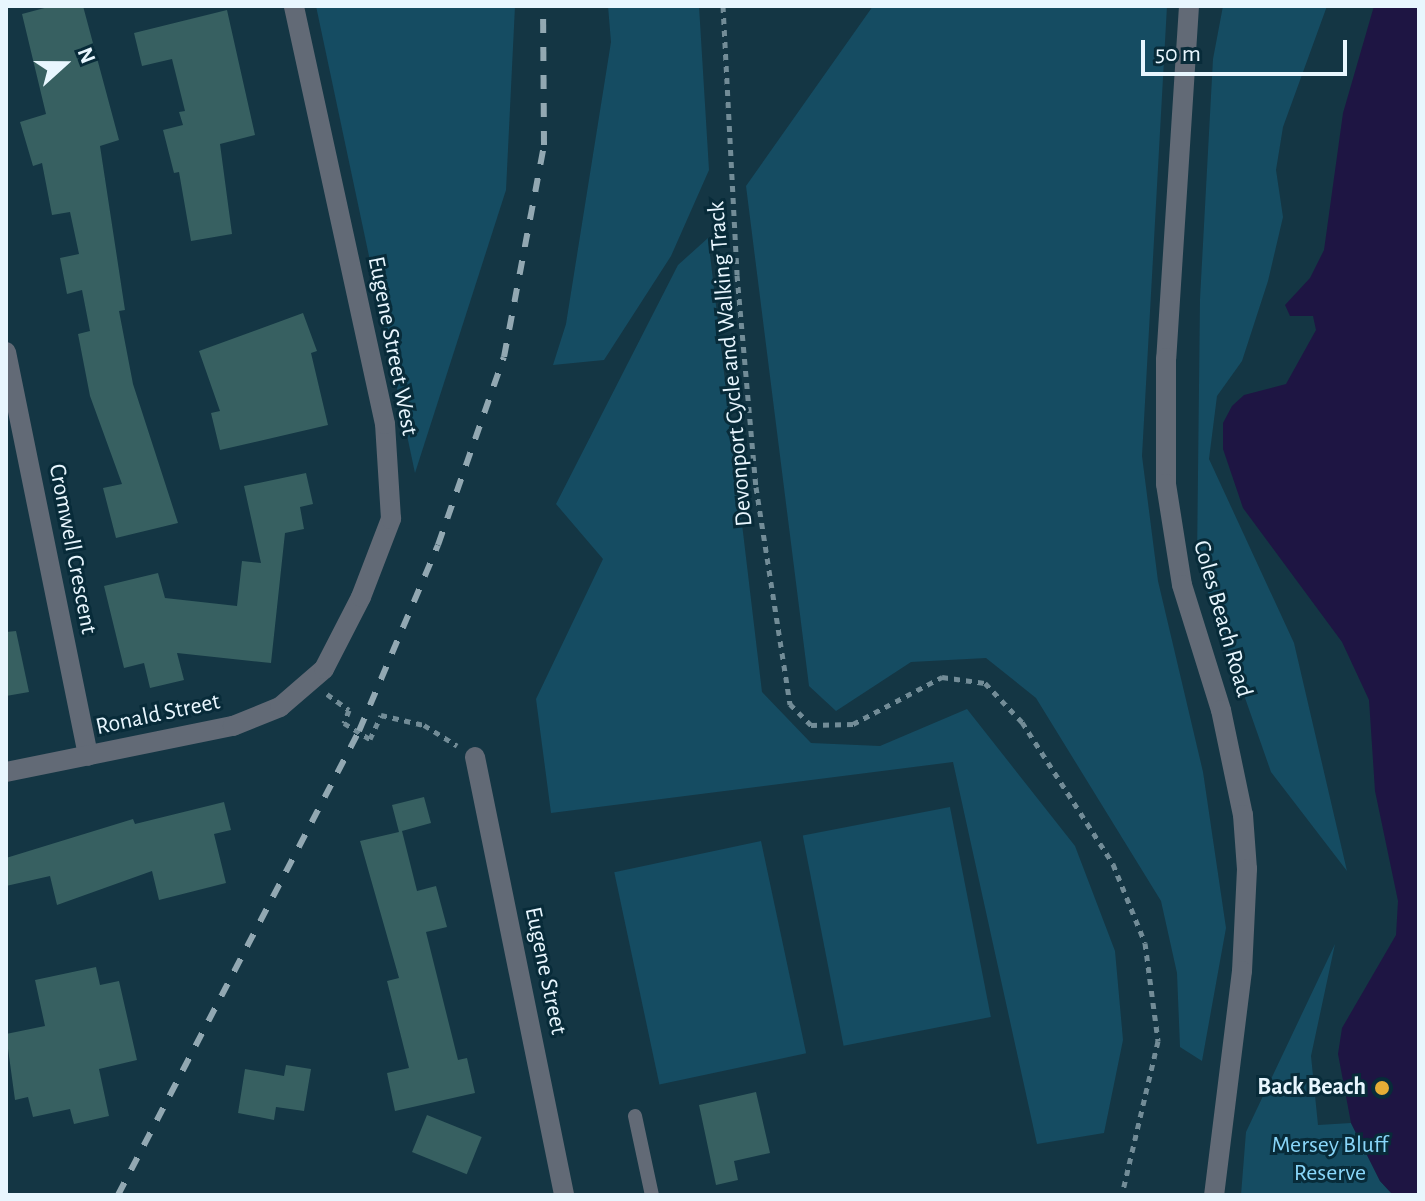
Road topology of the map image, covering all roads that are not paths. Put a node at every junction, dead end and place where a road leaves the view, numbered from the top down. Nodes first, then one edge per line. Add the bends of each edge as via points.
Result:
1 (294, 6) edge
2 (1189, 6) edge
3 (6, 352) edge
4 (311, 682) joint
5 (88, 756) junction
6 (475, 757) road end
7 (6, 772) edge
8 (635, 1116) dead end
9 (564, 1195) edge
10 (652, 1195) edge
11 (1214, 1195) edge

1 - 4 street, Eugene Street West via 385,424 391,519 361,597 324,669
2 - 11 street, Coles Beach Road via 1171,248 1166,484 1182,585 1221,710 1243,815 1247,869 1242,971
3 - 5 street, Cromwell Crescent
4 - 5 street, Ronald Street via 280,707 233,726
5 - 7 street, Ronald Street
6 - 9 street, Eugene Street
8 - 10 lane

